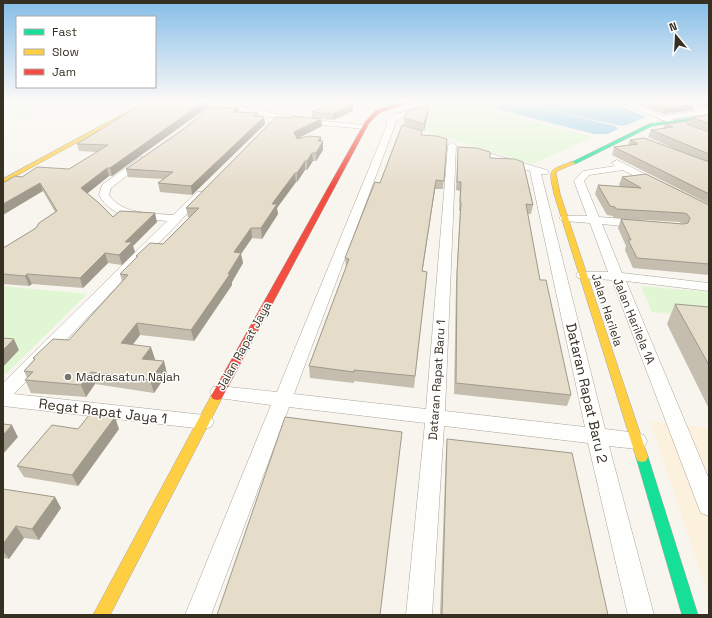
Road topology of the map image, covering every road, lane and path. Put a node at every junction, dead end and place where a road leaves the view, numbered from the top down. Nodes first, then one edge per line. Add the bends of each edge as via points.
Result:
1 (98, 130) edge
2 (362, 130) edge
3 (394, 130) edge
4 (641, 130) edge
5 (627, 137) junction
6 (640, 140) edge
7 (153, 152) edge
8 (535, 170) junction
9 (553, 174) junction
10 (3, 181) edge
11 (208, 187) edge
12 (664, 188) edge
13 (565, 218) junction
14 (175, 219) junction
15 (594, 220) junction
16 (648, 225) edge
17 (583, 275) junction
18 (617, 276) junction
19 (709, 287) edge
20 (219, 392) junction
21 (3, 394) edge
22 (3, 399) edge
23 (283, 399) junction
24 (435, 418) junction
25 (204, 422) junction
26 (597, 437) junction
27 (637, 441) junction
28 (709, 506) edge
29 (101, 615) edge
30 (198, 615) edge
31 (419, 615) edge
32 (641, 615) edge
33 (690, 615) edge

1 - 10 street
2 - 20 street, Jalan Rapat Jaya
3 - 23 street
4 - 5 street
5 - 6 street
5 - 9 street via 555,170
7 - 14 street via 106,187 104,195 109,203 125,214
8 - 9 street
8 - 24 street, Dataran Rapat Baru 1 via 448,144
8 - 26 street, Dataran Rapat Baru 2
9 - 13 street, Jalan Harilela
11 - 14 street
12 - 15 street, Jalan Harilela 1A via 620,165 586,173 579,181
13 - 15 street
13 - 17 street, Jalan Harilela
14 - 21 street
15 - 16 street
15 - 18 street, Jalan Harilela 1A
17 - 18 street
17 - 27 street, Jalan Harilela
18 - 19 street
18 - 28 street, Jalan Harilela 1A
20 - 23 street
20 - 25 street, Jalan Rapat Jaya
22 - 25 street, Regat Rapat Jaya 1
23 - 24 street
23 - 30 street
24 - 26 street
24 - 31 street, Dataran Rapat Baru 1
25 - 29 street, Jalan Rapat Jaya
26 - 27 street
26 - 32 street, Dataran Rapat Baru 2
27 - 33 street, Jalan Harilela

